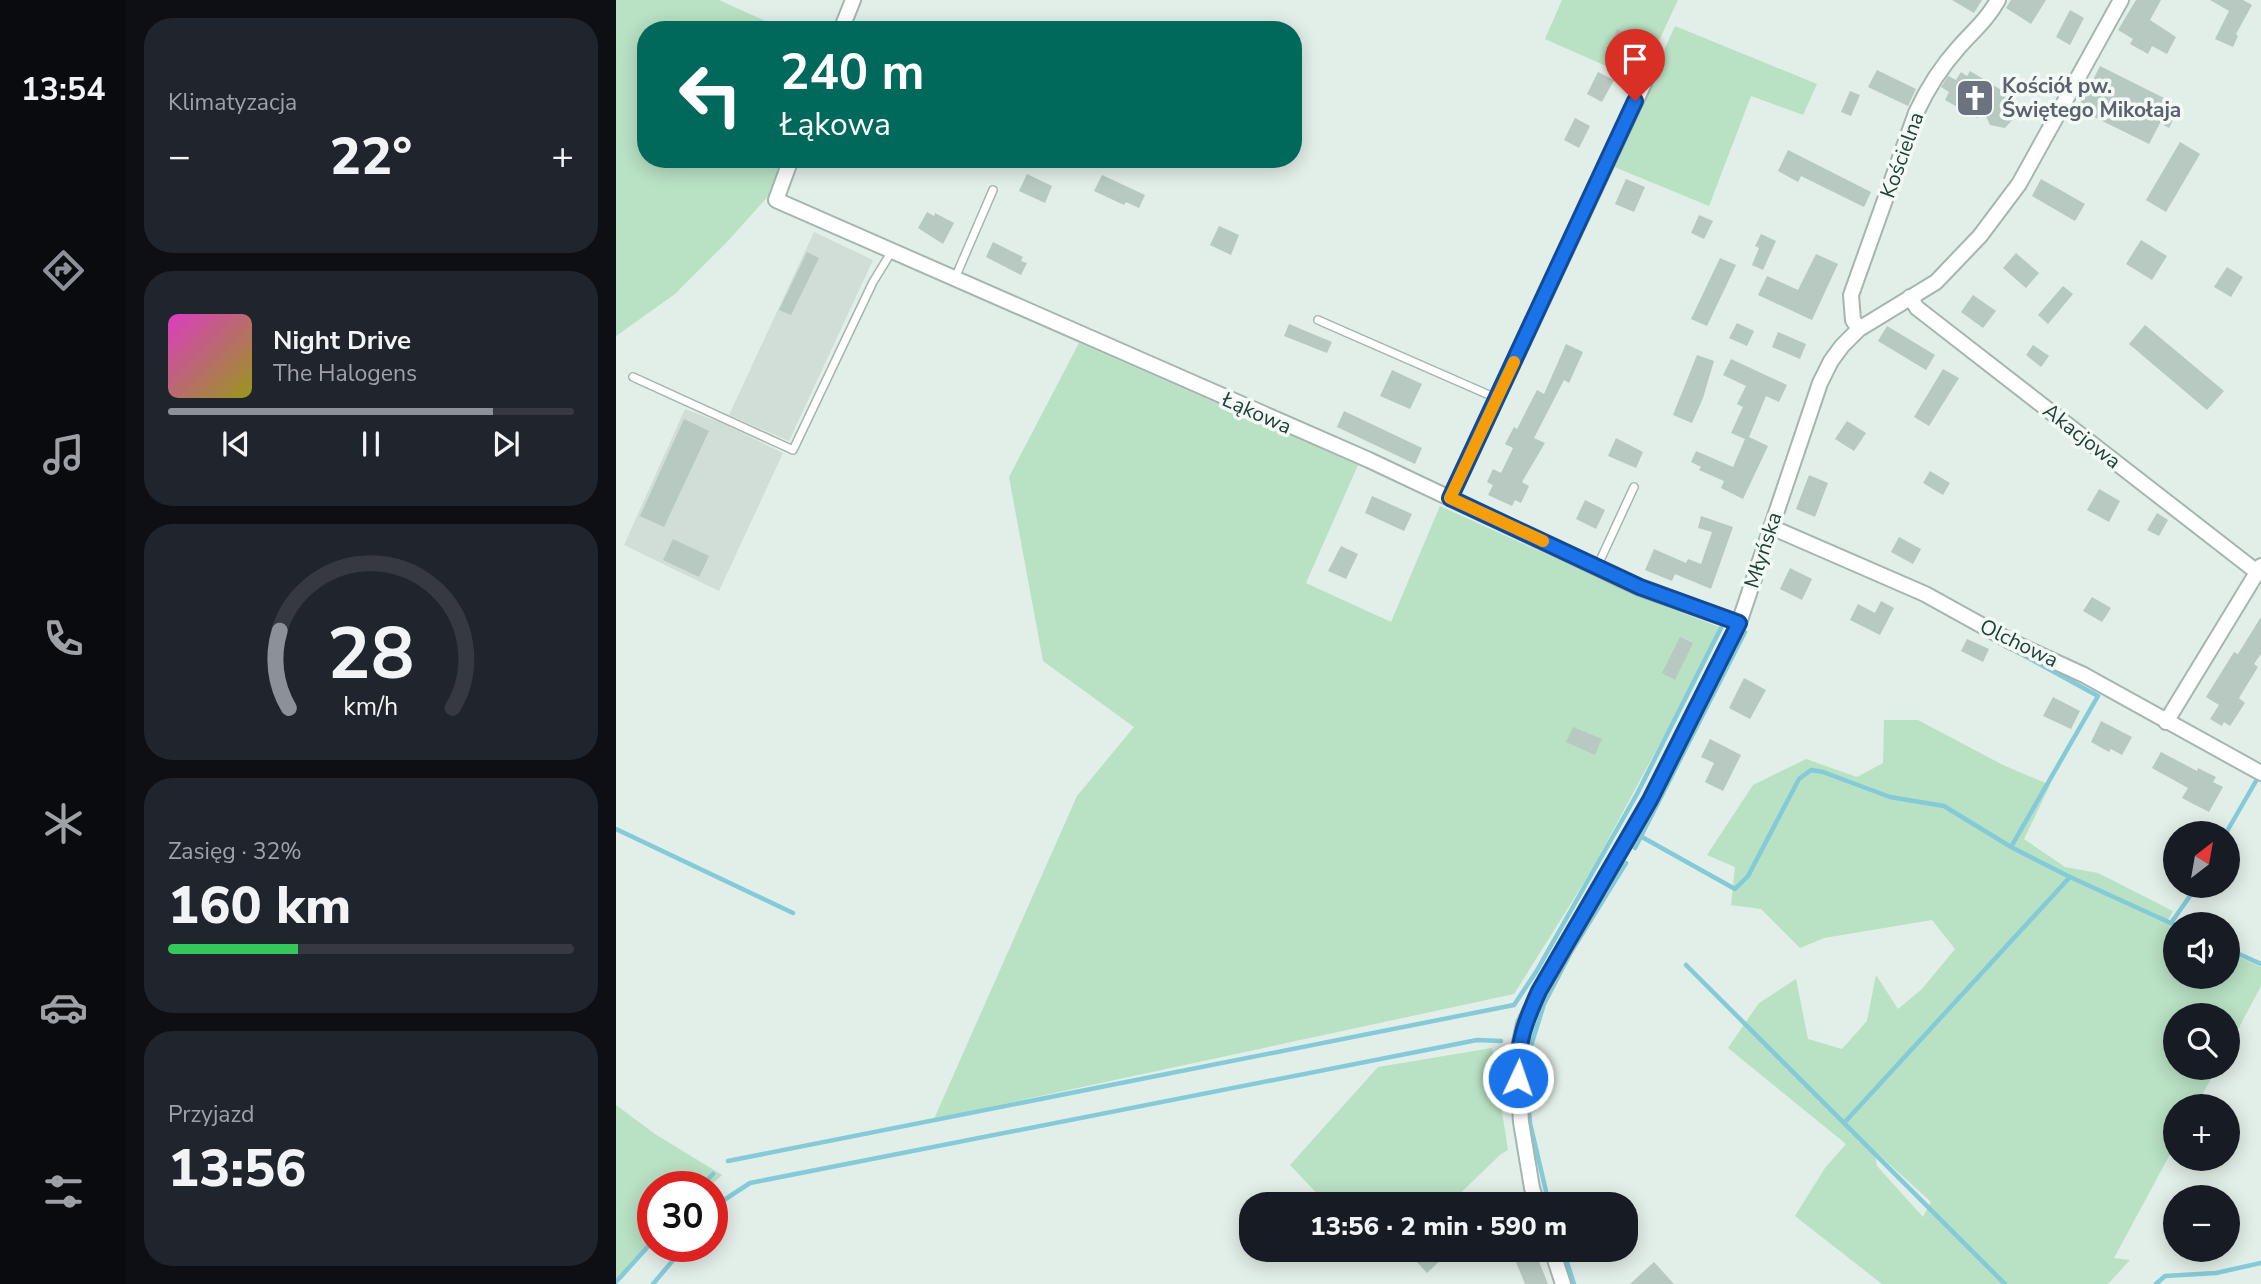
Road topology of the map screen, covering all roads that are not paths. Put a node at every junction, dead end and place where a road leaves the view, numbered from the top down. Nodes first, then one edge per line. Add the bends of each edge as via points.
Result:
1 (853, 0) edge
2 (1998, 0) edge
3 (2121, 0) edge
4 (845, 21) edge
5 (1647, 77) dead end
6 (788, 168) edge
7 (993, 190) dead end
8 (893, 251) junction
9 (954, 278) junction
10 (1910, 297) junction
11 (1318, 320) dead end
12 (1859, 329) junction
13 (633, 377) dead end
14 (1497, 399) junction
15 (1634, 487) dead end
16 (1450, 498) junction
17 (1771, 527) junction
18 (1597, 567) junction
19 (2259, 569) edge
20 (1739, 623) junction
21 (2166, 722) junction
22 (2261, 773) edge
23 (1533, 1192) edge
24 (1556, 1262) edge
25 (1563, 1284) edge

1 - 4 street
2 - 12 street, Kościelna via 1986,20 1948,60 1916,113 1851,295 1853,320
3 - 10 street, Młyńska via 2019,184 1980,236 1936,282
5 - 14 street
6 - 8 street, Łąkowa via 776,200
7 - 9 lane
8 - 9 street, Łąkowa
8 - 13 lane via 873,282 793,450
9 - 16 street, Łąkowa
10 - 12 street, Młyńska
10 - 19 street, Akacjowa via 1917,308
11 - 14 lane
12 - 17 street, Młyńska via 1842,346 1820,383
14 - 16 street
15 - 18 lane
16 - 18 street, Łąkowa
17 - 20 street, Młyńska
17 - 21 street, Olchowa via 1925,594
18 - 20 street, Łąkowa
19 - 21 street
20 - 23 street, Młyńska via 1650,800 1524,1024 1517,1056 1521,1122
21 - 22 street, Olchowa
24 - 25 street

